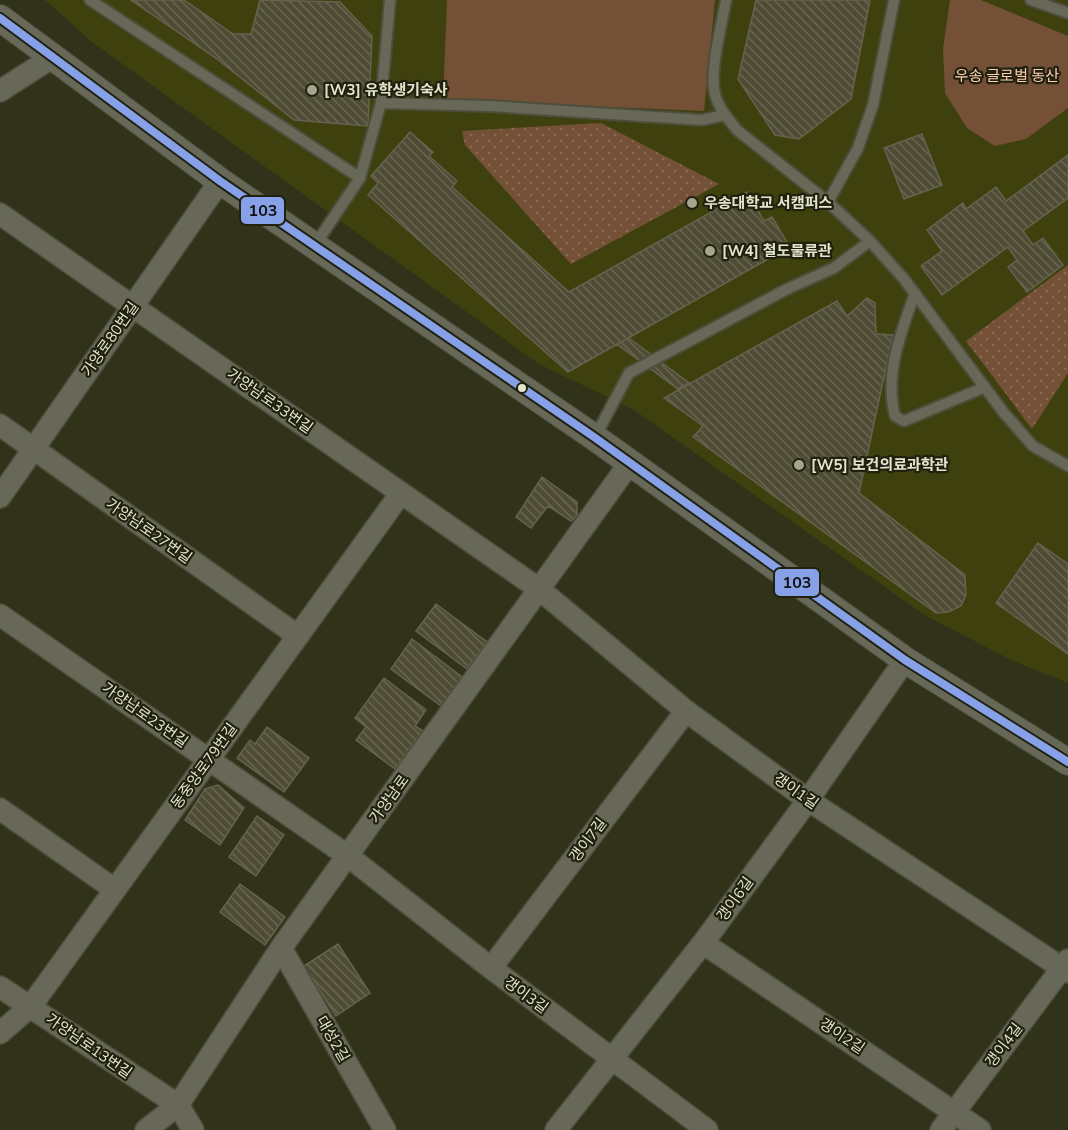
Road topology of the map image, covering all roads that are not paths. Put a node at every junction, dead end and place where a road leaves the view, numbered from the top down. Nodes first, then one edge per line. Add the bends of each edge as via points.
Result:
1 (90, 0) edge
2 (390, 0) edge
3 (726, 0) edge
4 (894, 0) edge
5 (1031, 0) edge
6 (1068, 13) edge
7 (0, 18) edge
8 (52, 57) junction
9 (0, 91) edge
10 (381, 103) junction
11 (725, 115) junction
12 (360, 178) junction
13 (220, 181) junction
14 (828, 201) junction
15 (0, 214) edge
16 (870, 241) junction
17 (315, 245) junction
18 (915, 293) junction
19 (133, 307) junction
20 (985, 387) junction
21 (0, 425) edge
22 (594, 437) junction
23 (33, 449) junction
24 (629, 464) junction
25 (1068, 466) edge
26 (401, 493) junction
27 (0, 496) edge
28 (539, 589) junction
29 (0, 615) edge
30 (298, 636) junction
31 (904, 660) junction
32 (686, 711) junction
33 (210, 760) junction
34 (1068, 762) edge
35 (808, 800) junction
36 (0, 809) edge
37 (348, 856) junction
38 (114, 889) junction
39 (703, 943) junction
40 (281, 948) junction
41 (1066, 967) edge
42 (490, 968) junction
43 (0, 987) edge
44 (31, 1006) junction
45 (0, 1033) edge
46 (612, 1058) junction
47 (178, 1105) junction
48 (954, 1112) junction
49 (146, 1130) edge
50 (193, 1130) edge
51 (385, 1130) edge
52 (556, 1130) edge
53 (707, 1130) edge
54 (941, 1130) edge
55 (980, 1130) edge

1 - 12 lane
2 - 10 lane
3 - 11 lane via 714,68 715,93
4 - 14 lane via 873,105 858,148
5 - 6 lane
7 - 8 street
8 - 9 street
8 - 13 street
10 - 11 lane via 702,120
10 - 12 lane
11 - 14 lane via 737,130
12 - 17 lane
13 - 17 street
13 - 19 street, 가양로80번길
14 - 16 lane
15 - 19 street, 가양남로33번길
16 - 18 lane
16 - 22 lane via 834,268 629,373
17 - 22 street
18 - 20 lane
18 - 20 lane via 898,338 892,374 890,399 895,416 904,421
19 - 23 street, 가양로80번길
19 - 26 street, 가양남로33번길
20 - 25 lane via 1033,446
21 - 23 street, 가양남로27번길
22 - 24 street
23 - 27 street, 가양로80번길
23 - 30 street, 가양남로27번길
24 - 28 street, 가양남로
24 - 31 street
26 - 28 street, 가양남로33번길
26 - 30 street, 동중앙로79번길
28 - 32 street, 갱이1길
28 - 37 street, 가양남로
29 - 33 street, 가양남로23번길
30 - 33 street, 동중앙로79번길
31 - 34 street
31 - 35 street, 갱이6길
32 - 35 street, 갱이1길
32 - 42 street, 갱이7길
33 - 37 street, 가양남로23번길
33 - 38 street, 동중앙로79번길
35 - 39 street, 갱이6길
35 - 41 street, 갱이1길
36 - 38 street
37 - 40 street, 가양남로
37 - 42 street, 갱이3길
38 - 44 street, 동중앙로79번길
39 - 46 street, 갱이6길
39 - 48 street, 갱이2길
40 - 47 street, 가양남로
40 - 51 street, 대성2길
41 - 48 street, 갱이4길
42 - 46 street, 갱이3길
43 - 44 street, 가양남로13번길
44 - 45 street, 동중앙로79번길
44 - 47 street, 가양남로13번길
46 - 52 street, 갱이6길
46 - 53 street, 갱이3길
47 - 49 street, 가양남로
47 - 50 street
48 - 54 street, 갱이4길
48 - 55 street, 갱이2길

